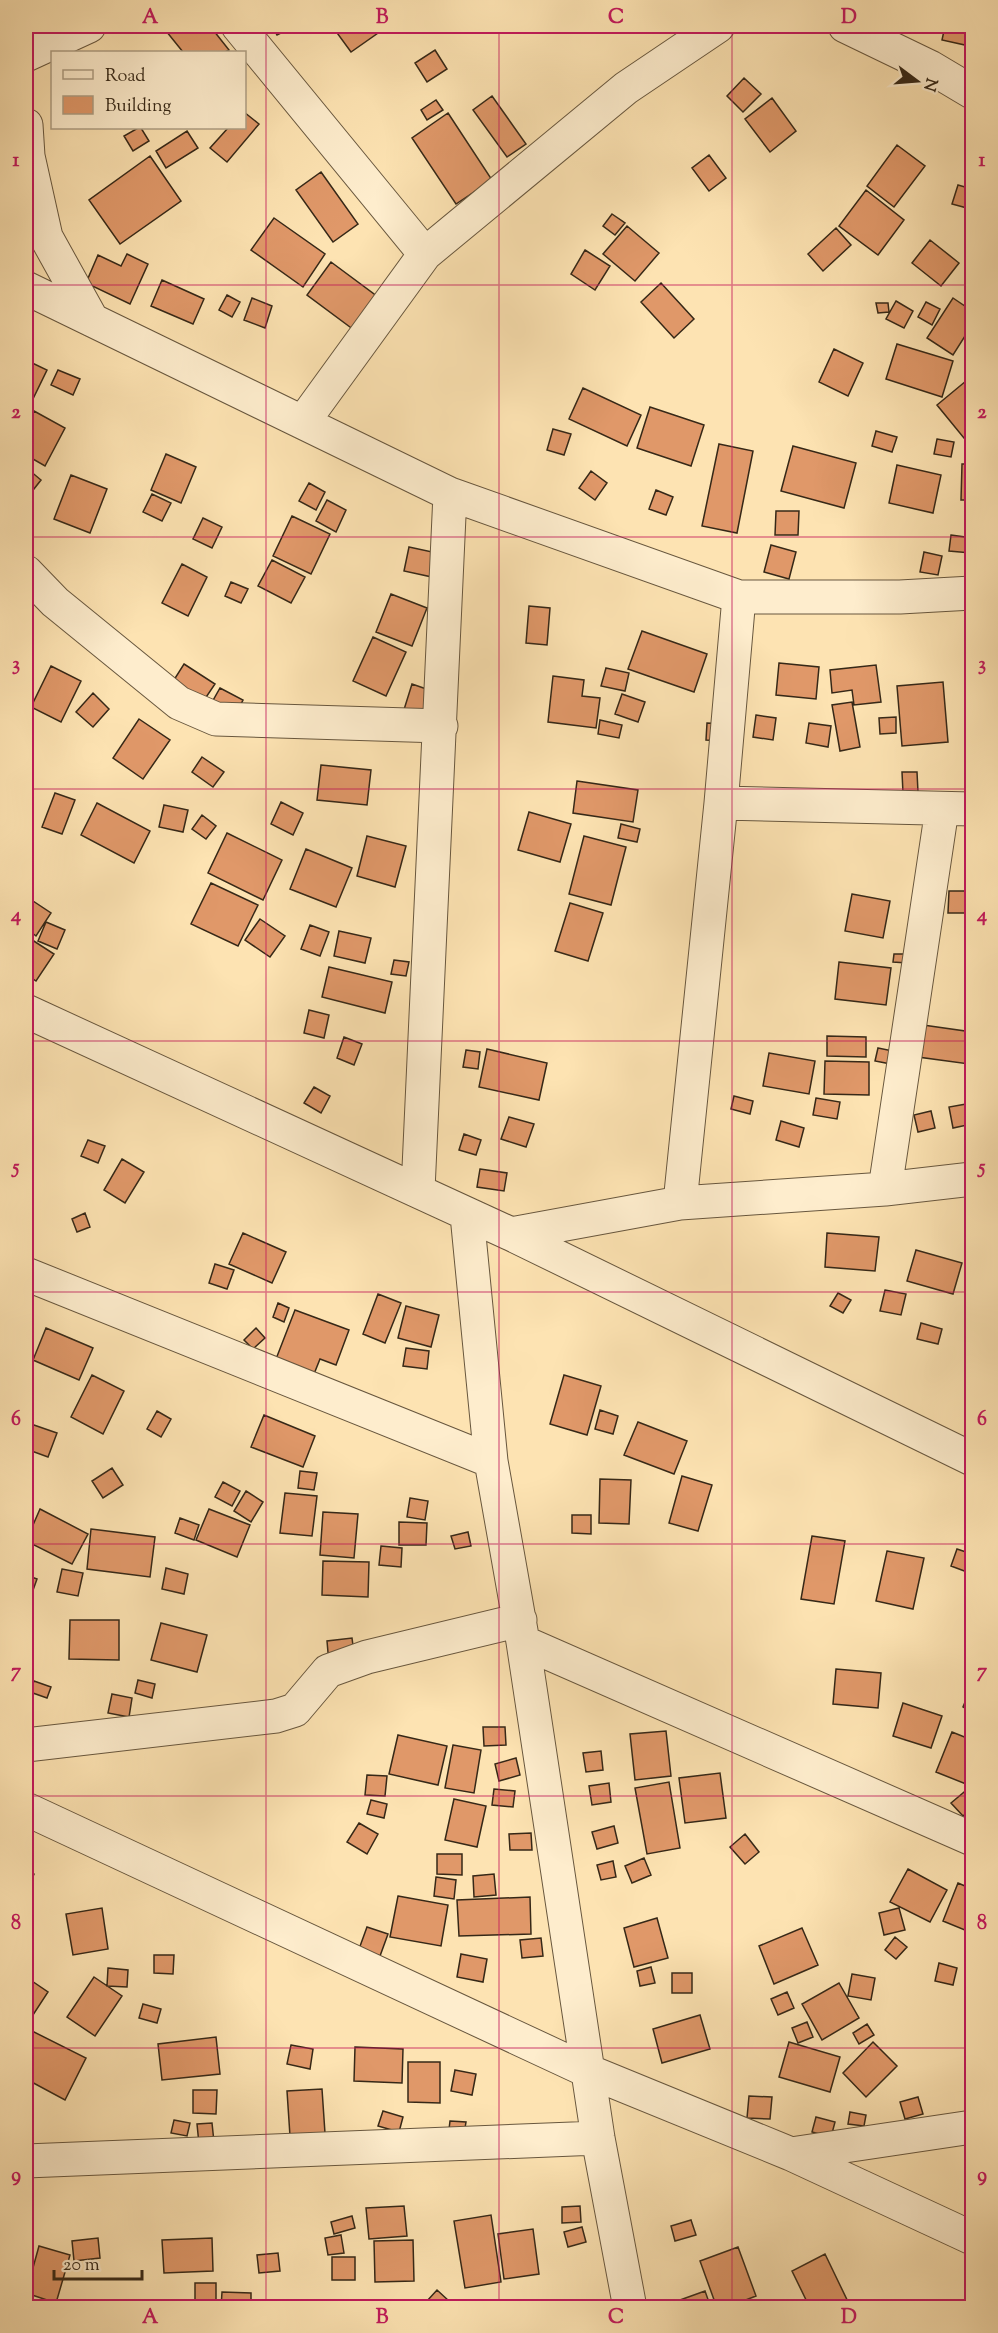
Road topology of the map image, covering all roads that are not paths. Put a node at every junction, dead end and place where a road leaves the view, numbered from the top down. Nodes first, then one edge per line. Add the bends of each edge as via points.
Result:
1 (89, 26) edge
2 (238, 26) edge
3 (718, 26) edge
4 (845, 26) edge
5 (26, 56) edge
6 (972, 92) edge
7 (26, 125) edge
8 (425, 254) junction
9 (26, 288) edge
10 (92, 320) junction
11 (303, 422) junction
12 (450, 494) junction
13 (26, 572) edge
14 (972, 593) edge
15 (40, 597) edge
16 (739, 597) junction
17 (441, 726) junction
18 (721, 803) junction
19 (957, 809) edge
20 (26, 1011) edge
21 (972, 1179) edge
22 (885, 1189) junction
23 (418, 1190) junction
24 (680, 1203) junction
25 (467, 1215) junction
26 (511, 1234) junction
27 (26, 1274) edge
28 (972, 1459) edge
29 (491, 1461) junction
30 (522, 1631) junction
31 (26, 1745) edge
32 (26, 1809) edge
33 (972, 1839) edge
34 (588, 2071) junction
35 (972, 2127) edge
36 (598, 2139) junction
37 (791, 2154) junction
38 (26, 2161) edge
39 (972, 2238) edge
40 (630, 2307) edge

1 - 5 street
2 - 8 street
3 - 8 street via 626,88
4 - 6 street
7 - 10 street via 28,156 46,237
8 - 11 street
9 - 10 street
10 - 11 street
11 - 12 street
12 - 16 street
12 - 17 street
13 - 15 street
14 - 16 street
15 - 17 street via 180,703 216,718
16 - 18 street
17 - 23 street
18 - 19 street
18 - 24 street
19 - 22 street
20 - 23 street
21 - 22 street
22 - 24 street
23 - 25 street
24 - 26 street
25 - 26 street
25 - 29 street
26 - 28 street
27 - 29 street
29 - 30 street
30 - 31 street via 367,1657 328,1671 295,1710 276,1716
30 - 33 street
30 - 34 street
32 - 34 street
34 - 36 street
34 - 37 street
35 - 37 street
36 - 38 street
36 - 40 street
37 - 39 street

